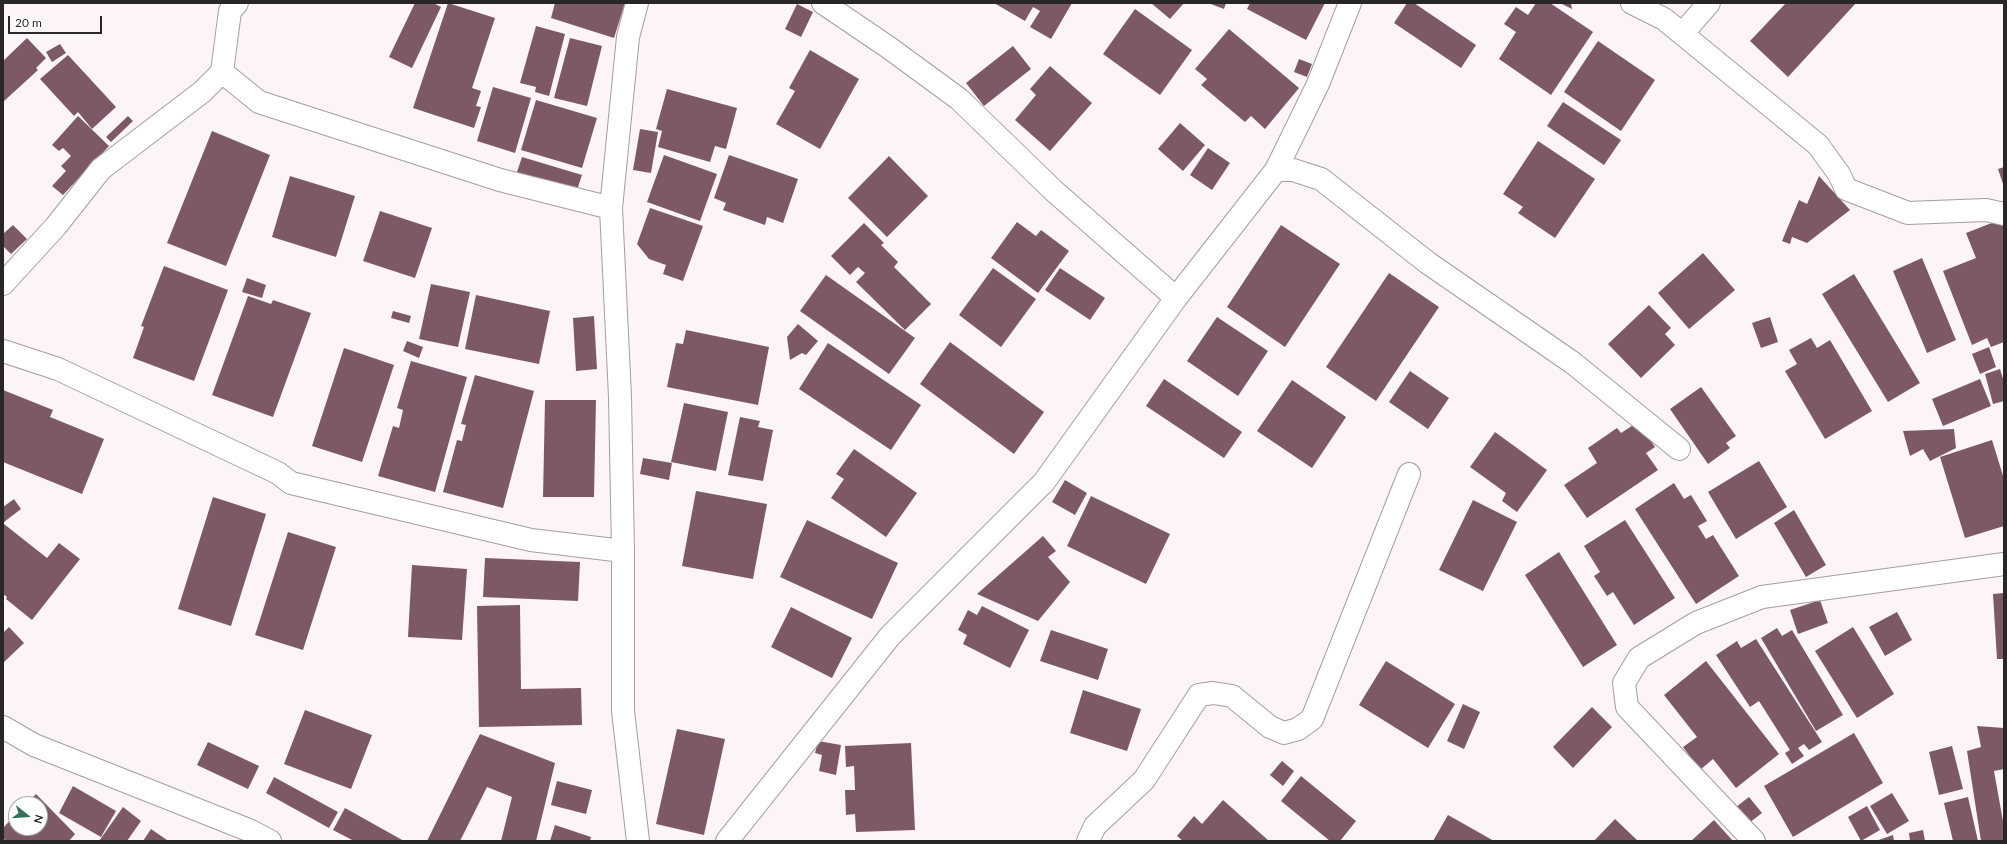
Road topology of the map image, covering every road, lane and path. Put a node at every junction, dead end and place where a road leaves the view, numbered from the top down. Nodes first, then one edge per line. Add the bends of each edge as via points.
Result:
1 (637, 3) edge
2 (823, 3) edge
3 (1350, 3) edge
4 (1632, 3) edge
5 (1709, 3) edge
6 (230, 6) edge
7 (1682, 34) junction
8 (222, 72) junction
9 (1276, 170) junction
10 (611, 208) junction
11 (2004, 214) edge
12 (3, 284) edge
13 (1176, 298) junction
14 (3, 350) edge
15 (1679, 449) dead end
16 (1409, 474) dead end
17 (623, 552) junction
18 (2004, 564) edge
19 (3, 727) edge
20 (252, 838) edge
21 (638, 841) edge
22 (727, 841) edge
23 (1088, 841) edge
24 (1754, 841) edge

1 - 10 street via 628,37
2 - 13 street via 959,99 1054,191
3 - 9 street via 1318,84
4 - 7 street via 1664,19
5 - 7 street
6 - 8 street
7 - 11 street via 1818,145 1839,174 1846,189 1908,213 1986,210
8 - 10 street via 259,102 500,180
8 - 12 street via 202,92 101,169 56,226
9 - 13 street
9 - 15 street via 1293,170 1321,179 1428,263 1573,363
10 - 17 street via 620,397
13 - 22 street via 1044,482 890,636
14 - 17 street via 65,372 278,473 291,483 531,540
16 - 23 street via 1312,719 1298,729 1284,733 1270,727 1232,696 1213,692 1199,695 1144,780 1095,826
17 - 21 street via 623,711
18 - 24 street via 1762,597 1696,623 1639,658 1624,683 1627,707
19 - 20 street via 34,744

